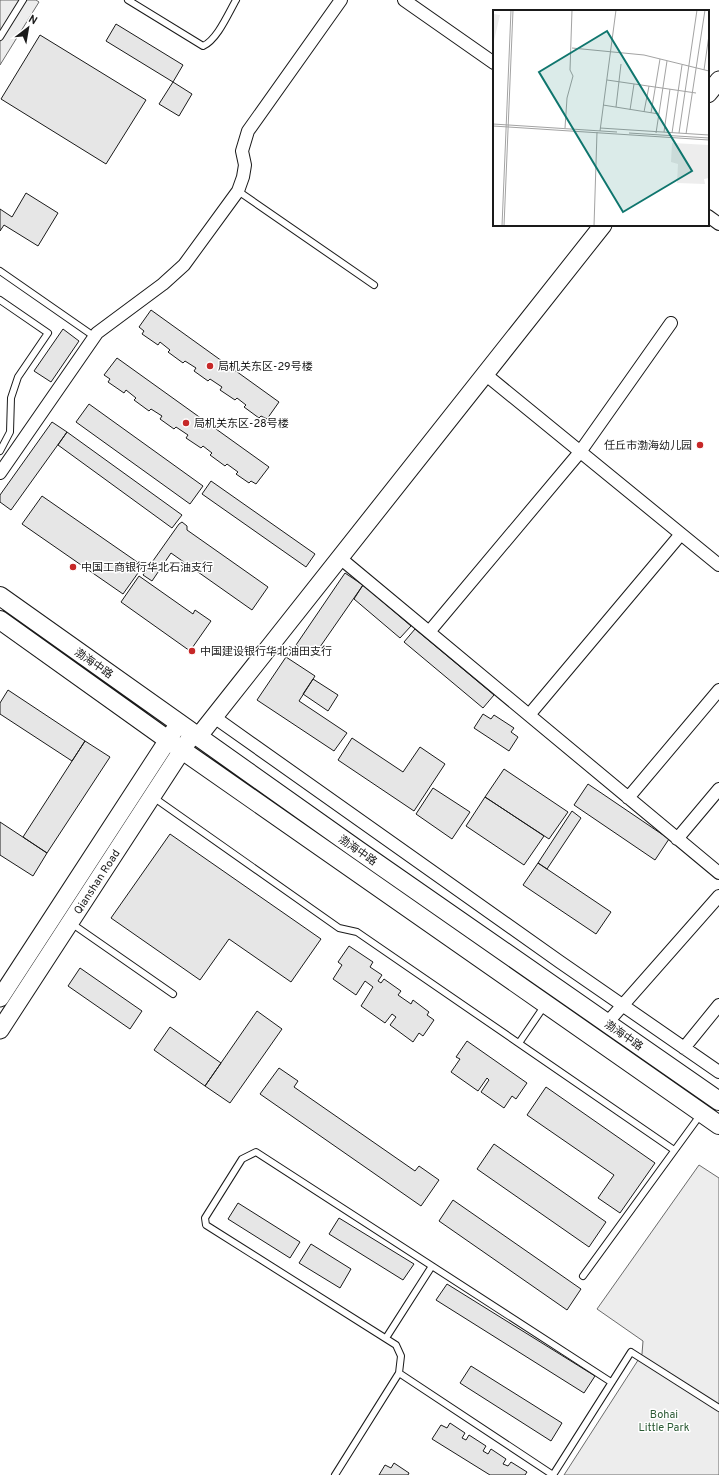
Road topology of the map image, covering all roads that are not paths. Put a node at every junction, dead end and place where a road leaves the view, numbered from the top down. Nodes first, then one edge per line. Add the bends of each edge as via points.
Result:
1 (23, 0) edge
2 (128, 0) edge
3 (236, 0) edge
4 (341, 0) edge
5 (404, 0) edge
6 (0, 37) edge
7 (493, 62) edge
8 (719, 80) edge
9 (709, 93) edge
10 (238, 191) junction
11 (709, 217) edge
12 (719, 224) edge
13 (602, 226) edge
14 (0, 271) edge
15 (374, 285) dead end
16 (0, 300) edge
17 (671, 323) dead end
18 (95, 337) junction
19 (485, 374) junction
20 (0, 451) edge
21 (580, 452) junction
22 (0, 473) edge
23 (681, 534) junction
24 (340, 558) junction
25 (719, 565) edge
26 (0, 596) edge
27 (0, 620) edge
28 (429, 632) junction
29 (719, 690) edge
30 (529, 715) junction
31 (214, 717) junction
32 (190, 731) junction
33 (175, 745) junction
34 (719, 789) edge
35 (152, 796) junction
36 (628, 798) junction
37 (677, 839) junction
38 (719, 874) edge
39 (719, 896) edge
40 (70, 923) junction
41 (173, 994) dead end
42 (0, 998) edge
43 (546, 1004) junction
44 (622, 1005) junction
45 (719, 1005) edge
46 (606, 1023) junction
47 (0, 1030) edge
48 (519, 1043) junction
49 (684, 1048) junction
50 (719, 1072) edge
51 (719, 1101) edge
52 (702, 1112) junction
53 (719, 1124) edge
54 (674, 1150) junction
55 (432, 1266) junction
56 (583, 1276) dead end
57 (386, 1338) junction
58 (399, 1373) junction
59 (611, 1382) junction
60 (719, 1408) edge
61 (335, 1475) edge
62 (553, 1475) edge

1 - 6 lane
2 - 3 lane via 203,46 209,43
4 - 10 street via 248,131 242,151 245,165
5 - 7 street
8 - 9 street
10 - 15 lane
10 - 18 street via 184,265
11 - 12 street
13 - 19 street, Qianshan Road
14 - 18 lane
16 - 20 lane via 48,333 18,377 11,398 10,432
17 - 21 street
18 - 22 street
19 - 21 street
19 - 24 street, Qianshan Road
21 - 23 street
21 - 28 street
23 - 25 street
23 - 30 street
24 - 28 street
24 - 31 street, Qianshan Road
26 - 32 main road, 渤海中路
27 - 33 main road, 渤海中路
28 - 30 street
29 - 36 street
30 - 36 street
31 - 32 street, Qianshan Road
31 - 44 street
32 - 33 street, Qianshan Road
32 - 46 main road, 渤海中路
33 - 35 street, Qianshan Road
33 - 42 street, Qianshan Road
33 - 43 main road, 渤海中路
34 - 37 street
35 - 40 street, Qianshan Road
35 - 48 lane via 339,928 357,932
36 - 37 street
37 - 38 street
39 - 44 street
40 - 41 lane
40 - 47 street, Qianshan Road
43 - 48 lane
43 - 52 main road, 渤海中路
44 - 46 street
44 - 49 street
45 - 49 street
46 - 51 main road, 渤海中路
48 - 54 lane
49 - 50 street
52 - 53 main road, 渤海中路
52 - 54 lane
54 - 56 lane
55 - 57 lane
55 - 57 lane via 256,1152 242,1159 205,1218 206,1225
55 - 59 lane
57 - 58 lane via 396,1345 401,1356
58 - 61 lane
58 - 62 lane
59 - 60 lane via 631,1352
59 - 62 lane

